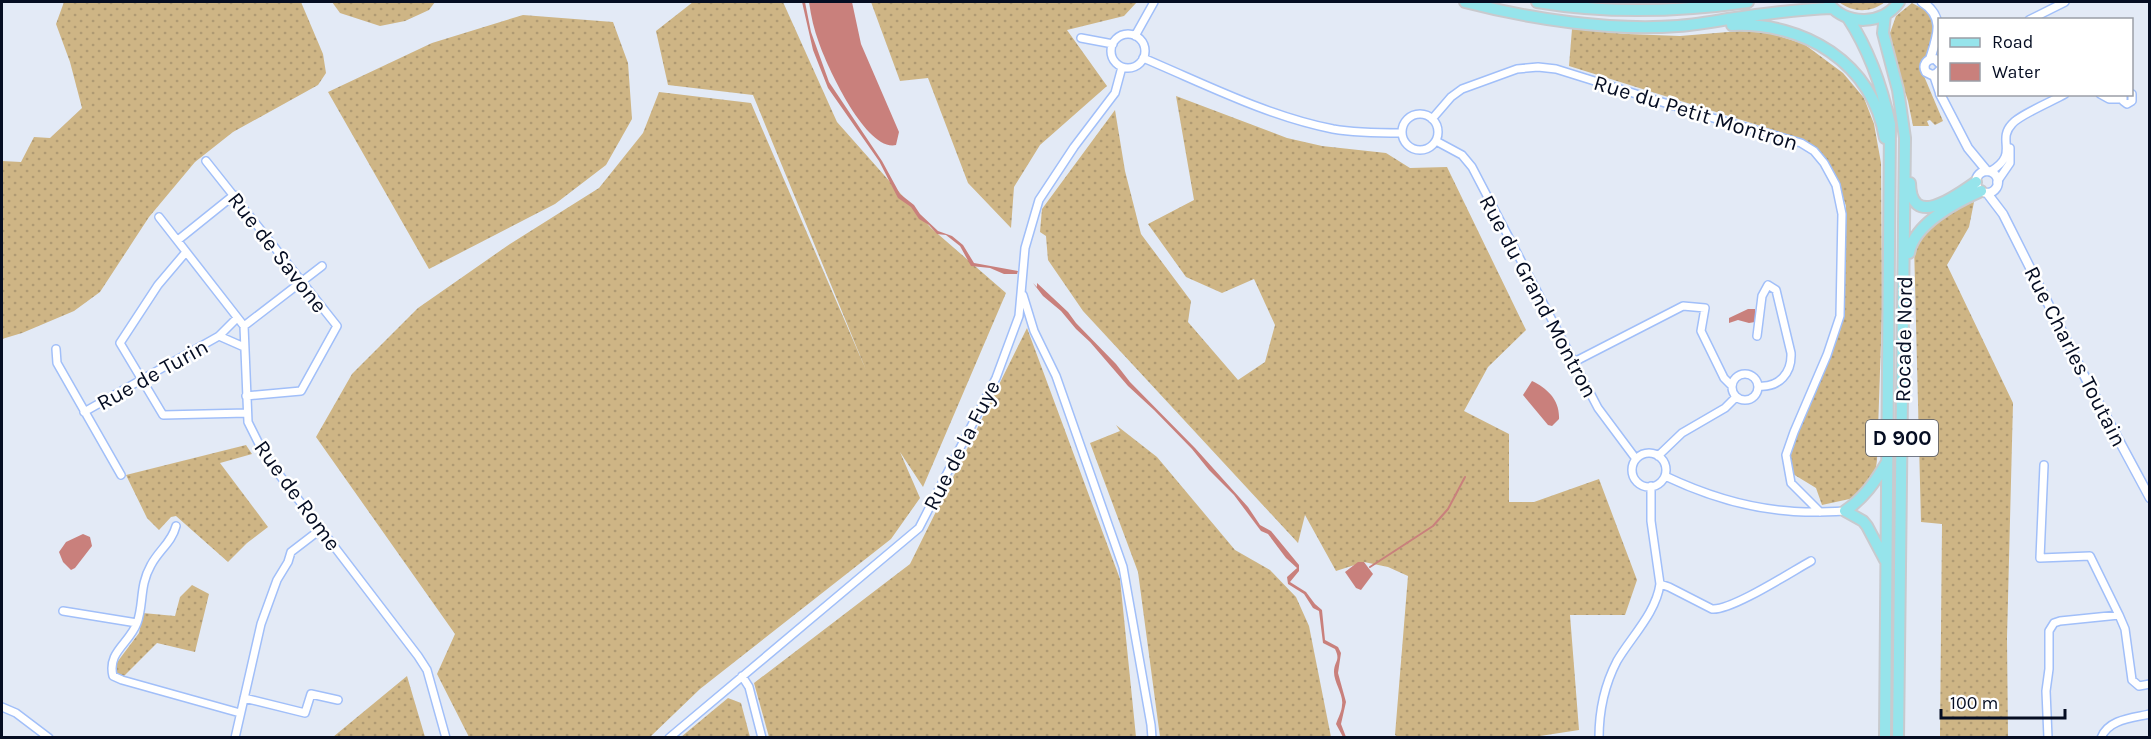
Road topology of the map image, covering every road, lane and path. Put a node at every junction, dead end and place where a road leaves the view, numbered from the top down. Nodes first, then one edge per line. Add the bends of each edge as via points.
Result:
1 (1154, 2) edge
2 (1465, 2) edge
3 (1537, 2) edge
4 (1748, 2) edge
5 (1899, 2) edge
6 (1922, 2) edge
7 (2065, 2) edge
8 (1830, 5) edge
9 (1885, 15) junction
10 (1848, 18) junction
11 (2033, 18) edge
12 (1938, 19) edge
13 (1679, 26) junction
14 (1938, 33) edge
15 (1135, 36) junction
16 (1081, 38) dead end
17 (1113, 44) junction
18 (1143, 58) junction
19 (1930, 59) junction
20 (1938, 62) edge
21 (1122, 67) junction
22 (1937, 72) edge
23 (1941, 96) edge
24 (2061, 96) edge
25 (2104, 96) edge
26 (2132, 96) edge
27 (2122, 97) edge
28 (1432, 119) junction
29 (1402, 133) junction
30 (1905, 138) junction
31 (2006, 140) junction
32 (1436, 141) junction
33 (1968, 148) junction
34 (206, 161) dead end
35 (1890, 165) junction
36 (1989, 171) junction
37 (1997, 184) junction
38 (1980, 186) junction
39 (234, 195) junction
40 (2003, 214) junction
41 (159, 217) dead end
42 (178, 240) junction
43 (186, 252) junction
44 (322, 266) dead end
45 (1904, 276) junction
46 (302, 281) junction
47 (1022, 290) junction
48 (237, 318) junction
49 (244, 326) junction
50 (219, 336) junction
51 (1757, 336) dead end
52 (244, 347) junction
53 (56, 349) dead end
54 (1574, 362) junction
55 (141, 380) junction
56 (1732, 386) junction
57 (1758, 386) junction
58 (246, 396) junction
59 (1736, 397) junction
60 (84, 412) junction
61 (247, 413) junction
62 (1658, 456) junction
63 (1636, 459) junction
64 (1888, 461) junction
65 (2044, 465) dead end
66 (121, 475) dead end
67 (1665, 476) junction
68 (1651, 486) junction
69 (2150, 498) edge
70 (1845, 511) junction
71 (1820, 512) junction
72 (176, 526) dead end
73 (321, 529) junction
74 (1811, 561) dead end
75 (1888, 565) junction
76 (1660, 584) junction
77 (63, 611) dead end
78 (2120, 615) junction
79 (137, 623) junction
80 (742, 676) junction
81 (2150, 684) edge
82 (244, 698) junction
83 (338, 700) dead end
84 (2, 707) edge
85 (240, 713) junction
86 (2150, 714) edge
87 (49, 738) edge
88 (235, 738) edge
89 (446, 738) edge
90 (669, 738) edge
91 (762, 738) edge
92 (1152, 738) edge
93 (1599, 738) edge
94 (1885, 738) edge
95 (1898, 738) edge
96 (2048, 738) edge
97 (2102, 738) edge

1 - 15 street
2 - 13 main road, D 900 via 1577,22
3 - 4 main road via 1636,11
5 - 9 main road
6 - 12 street
7 - 11 street
8 - 10 main road
8 - 13 main road, D 900
9 - 10 main road via 1867,20
9 - 30 main road, Rocade Nord via 1883,33
10 - 35 main road, Rocade Nord via 1884,97 1890,124
13 - 35 main road, Rocade Nord / D 900 via 1769,26 1795,32 1831,51 1864,85 1876,106
14 - 19 street
15 - 17 street via 1120,37
15 - 18 street via 1142,43
16 - 17 street
17 - 21 street via 1114,60
18 - 21 street via 1137,66
18 - 29 street via 1290,119 1360,133
19 - 20 street
19 - 22 street, Rue Charles Toutain via 1924,70 1929,75
21 - 47 street, Rue de la Fuye via 1115,93 1039,200 1025,248
23 - 33 street, Rue Charles Toutain
24 - 31 street via 2015,121
25 - 27 street
26 - 27 street via 2129,104
28 - 29 street via 1422,114 1411,116
28 - 32 street via 1438,129
28 - 71 street, Rue du Petit Montron via 1459,90 1517,69 1539,67 1801,143 1814,151 1836,185 1842,214 1839,316 1786,461 1791,483
29 - 32 street via 1406,144 1416,150 1428,149
30 - 38 main road via 1910,192 1918,205 1932,208
30 - 45 main road, Rocade Nord / D 900
31 - 36 street via 2005,161
31 - 37 street via 2010,163
32 - 54 street, Rue du Grand Montron via 1462,155 1472,167
33 - 36 street, Rue Charles Toutain
33 - 38 street, Rue Charles Toutain
34 - 39 street, Rue de Savone
35 - 64 main road, Rocade Nord / D 900
36 - 37 street, Rue Charles Toutain via 1996,176
36 - 38 street via 1981,172
37 - 38 street
37 - 40 street, Rue Charles Toutain
38 - 40 street, Rue Charles Toutain
38 - 45 main road via 1915,235
39 - 42 street
39 - 46 street, Rue de Savone
40 - 69 street, Rue Charles Toutain
41 - 42 street
42 - 43 street
43 - 48 street
43 - 55 street via 158,285 120,343
44 - 46 street
45 - 95 main road, Rocade Nord / D 900
46 - 49 street
46 - 58 street, Rue de Savone via 337,326 301,391
47 - 80 street, Rue de la Fuye via 1019,316 996,378 920,528
47 - 92 street via 1123,567
48 - 49 street
48 - 50 street, Rue de Turin
49 - 52 street, Rue de Rome
50 - 52 street, Rue de Turin
50 - 55 street, Rue de Turin
51 - 57 street via 1762,296 1768,285 1776,290 1792,363 1789,372 1776,384
52 - 58 street, Rue de Rome
53 - 60 street via 57,363
54 - 56 street via 1683,306 1705,308 1701,331 1724,378
54 - 63 street, Rue du Grand Montron via 1598,408
55 - 60 street, Rue de Turin
55 - 61 street via 163,415
56 - 57 street via 1736,378 1747,375
56 - 59 street
57 - 59 street via 1752,398
58 - 61 street, Rue de Rome
59 - 62 street via 1725,408 1682,433
60 - 66 street
61 - 73 street, Rue de Rome via 265,456
62 - 63 street via 1644,454
62 - 67 street via 1665,464
63 - 68 street via 1632,470 1636,480
64 - 70 main road via 1871,488
64 - 75 main road, Rocade Nord / D 900
65 - 78 street via 2040,558 2090,556
67 - 68 street
67 - 71 street via 1721,498 1787,511
68 - 76 street via 1651,521
70 - 71 street
70 - 75 main road via 1867,526
72 - 79 street via 146,577
73 - 82 street via 291,552 277,580 261,624
73 - 89 street, Rue de Rome via 427,670
74 - 76 street via 1718,610
75 - 94 main road, Rocade Nord / D 900
76 - 93 street via 1656,600 1616,663 1599,718
77 - 79 street
78 - 81 street via 2132,680 2139,686
78 - 96 street via 2060,621 2051,626 2046,691
79 - 85 street via 113,657 113,676
80 - 90 street, Rue de la Fuye
80 - 91 street via 749,687
82 - 83 street via 305,713 311,694
82 - 85 street
84 - 87 street
85 - 88 street
86 - 97 street via 2111,724

